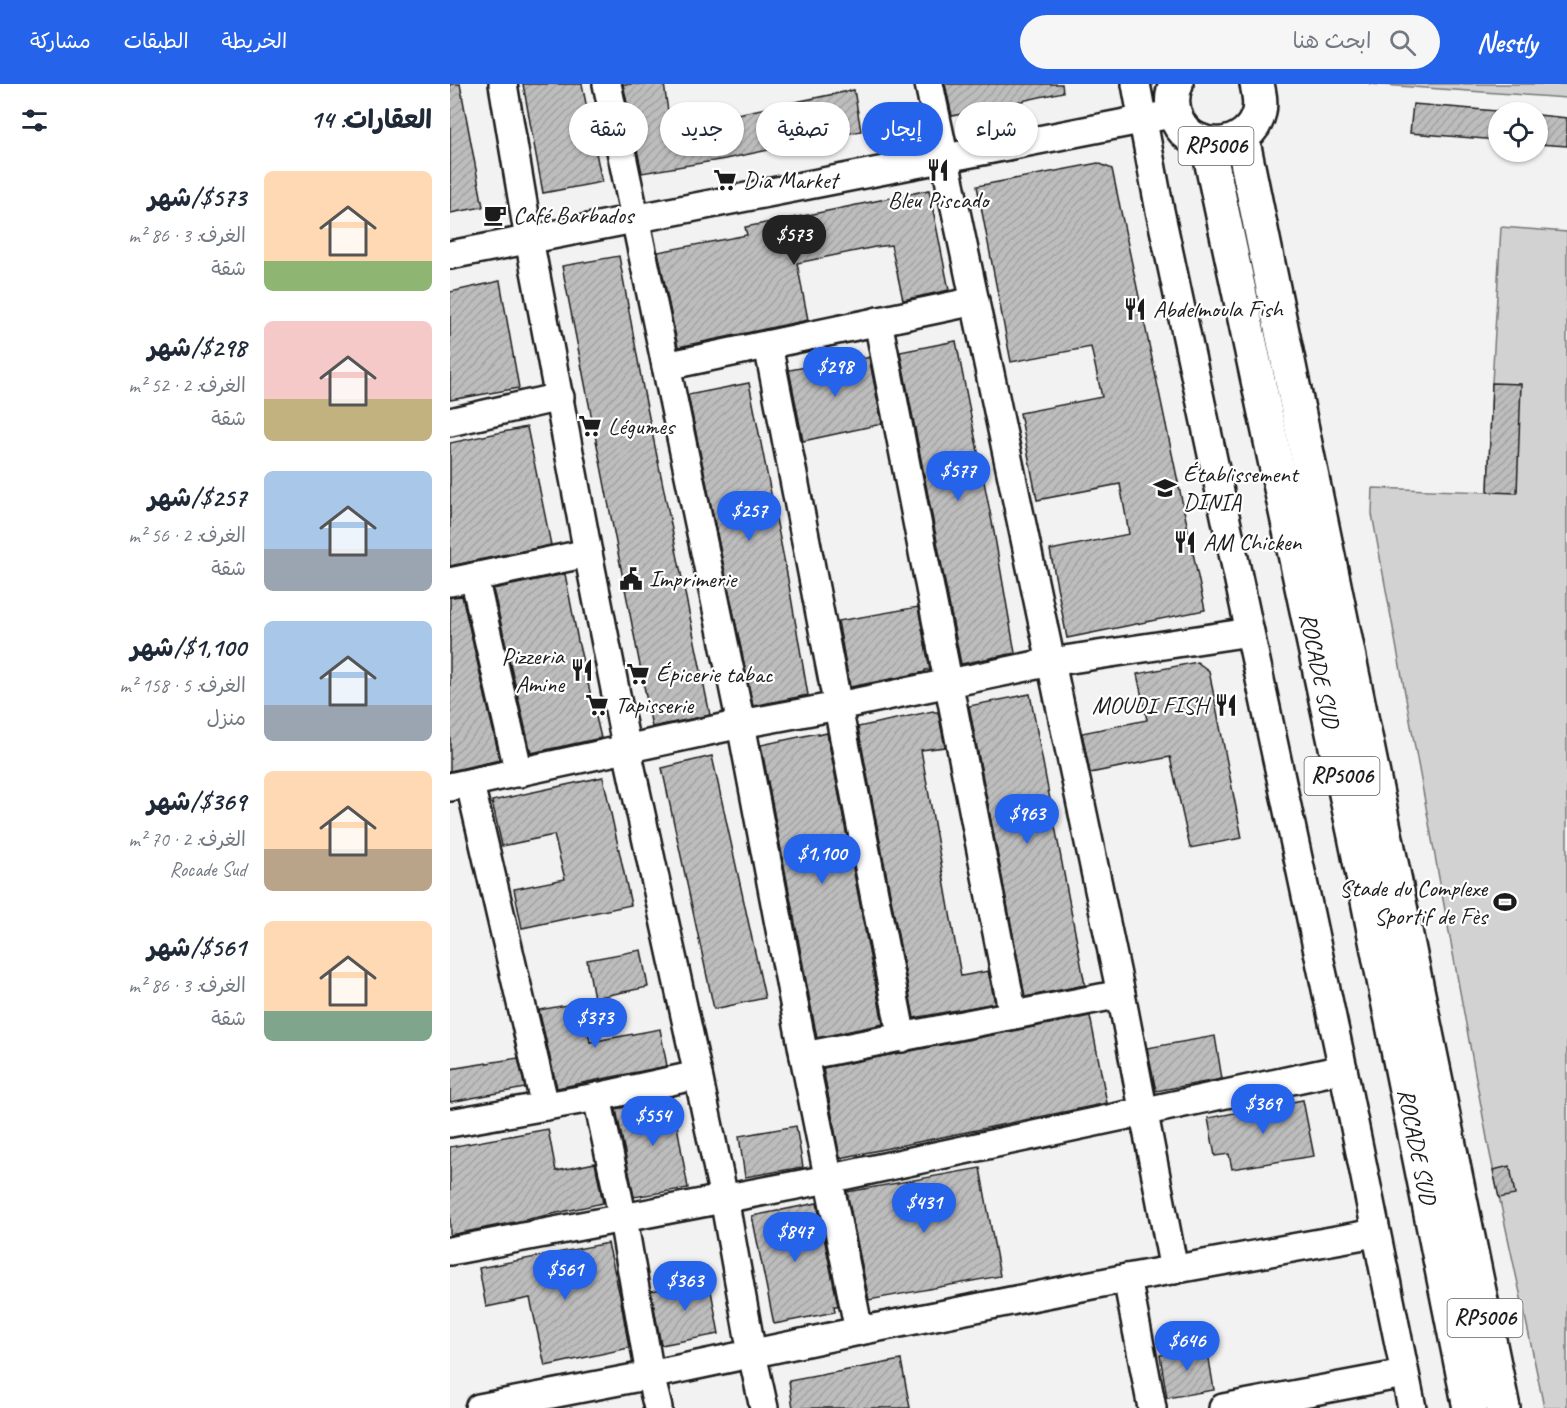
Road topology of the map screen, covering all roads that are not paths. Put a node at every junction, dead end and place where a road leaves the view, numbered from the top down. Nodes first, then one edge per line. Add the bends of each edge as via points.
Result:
1 (503, 84) edge
2 (607, 84) edge
3 (929, 84) edge
4 (1136, 84) edge
5 (1257, 84) edge
6 (1164, 106) edge
7 (1242, 137) junction
8 (1208, 145) junction
9 (945, 158) junction
10 (634, 219) junction
11 (530, 239) junction
12 (450, 255) edge
13 (975, 301) junction
14 (878, 321) junction
15 (768, 345) junction
16 (666, 366) junction
17 (560, 397) junction
18 (450, 422) edge
19 (588, 553) junction
20 (462, 580) edge
21 (1250, 632) junction
22 (1051, 662) junction
23 (948, 682) junction
24 (838, 706) junction
25 (741, 724) junction
26 (627, 750) junction
27 (519, 774) junction
28 (460, 786) edge
29 (1121, 994) junction
30 (1013, 1015) junction
31 (902, 1038) junction
32 (804, 1056) junction
33 (1343, 1069) junction
34 (698, 1075) junction
35 (597, 1097) junction
36 (544, 1107) junction
37 (1143, 1112) junction
38 (450, 1123) edge
39 (828, 1179) junction
40 (723, 1198) junction
41 (623, 1219) junction
42 (1375, 1233) junction
43 (450, 1251) edge
44 (1174, 1270) junction
45 (1127, 1278) junction
46 (859, 1331) junction
47 (752, 1354) junction
48 (1404, 1374) junction
49 (650, 1375) junction
50 (479, 1408) edge
51 (658, 1408) edge
52 (764, 1408) edge
53 (1152, 1408) edge
54 (1223, 1408) edge
55 (1412, 1408) edge
56 (1470, 1408) edge
57 (1503, 1408) edge

1 - 11 street
2 - 10 street
3 - 9 street
4 - 6 street
5 - 7 highway, RP5006 via 1259,113
6 - 8 highway, RP5006 via 1187,134
6 - 9 street
6 - 21 street via 1159,206
7 - 8 highway, RP5006 via 1226,144
7 - 57 highway, ROCADE SUD / RP5006
8 - 56 highway, ROCADE SUD / RP5006 via 1355,836
9 - 10 street
9 - 13 street
10 - 11 street
10 - 16 street
11 - 12 street
11 - 17 street
13 - 14 street
13 - 22 street
14 - 15 street
14 - 23 street
15 - 16 street
15 - 24 street
16 - 25 street
17 - 18 street
17 - 19 street
19 - 20 street
19 - 26 street
20 - 27 street
21 - 22 street
21 - 33 street
22 - 23 street
22 - 29 street
23 - 24 street
23 - 30 street
24 - 25 street
24 - 31 street
25 - 26 street
25 - 32 street
26 - 27 street
26 - 34 street
27 - 28 street
28 - 36 street
29 - 30 street
29 - 37 street
30 - 31 street
31 - 32 street
32 - 39 street
33 - 37 street
33 - 42 street
34 - 35 street
34 - 40 street
35 - 36 street
35 - 41 street
36 - 38 street
37 - 39 street
37 - 44 street
39 - 40 street
39 - 46 street
40 - 41 street
40 - 47 street
41 - 43 street
41 - 49 street
42 - 44 street
42 - 48 street
44 - 45 street
45 - 46 street
45 - 53 street
46 - 47 street
47 - 49 street
47 - 52 street
48 - 54 street
48 - 55 street
49 - 50 street
49 - 51 street

